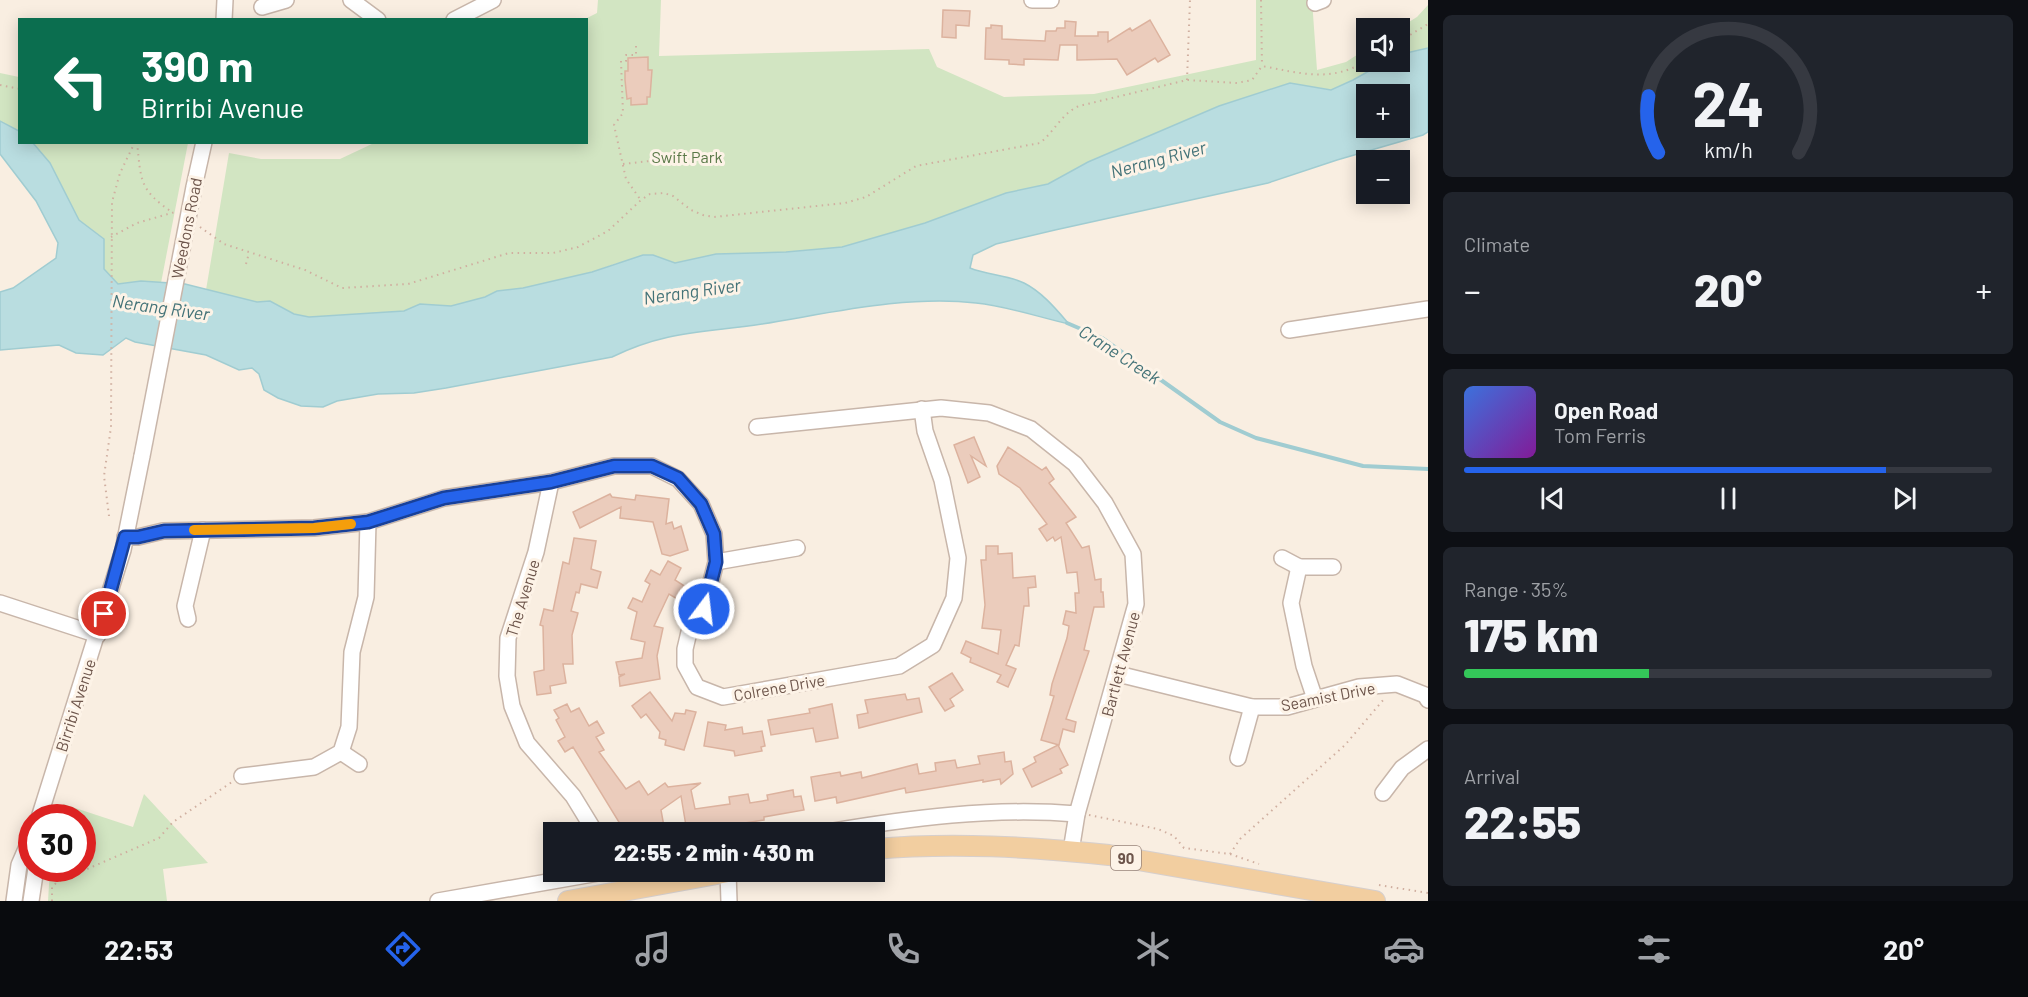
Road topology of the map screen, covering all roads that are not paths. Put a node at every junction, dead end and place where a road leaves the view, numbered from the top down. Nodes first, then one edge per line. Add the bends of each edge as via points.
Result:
1 (225, 0) edge
2 (286, 0) edge
3 (351, 0) edge
4 (493, 0) edge
5 (1032, 0) edge
6 (1051, 0) edge
7 (262, 7) dead end
8 (224, 18) edge
9 (375, 18) edge
10 (458, 18) edge
11 (204, 144) edge
12 (1428, 309) edge
13 (1289, 330) dead end
14 (921, 410) junction
15 (757, 427) dead end
16 (142, 456) joint
17 (551, 482) junction
18 (368, 522) junction
19 (202, 530) junction
20 (127, 531) junction
21 (797, 548) dead end
22 (1282, 558) dead end
23 (716, 562) junction
24 (1299, 567) junction
25 (1333, 567) dead end
26 (0, 603) edge
27 (188, 619) dead end
28 (98, 635) junction
29 (1118, 674) junction
30 (1427, 696) edge
31 (1316, 699) junction
32 (1252, 707) junction
33 (1428, 749) edge
34 (341, 752) junction
35 (1238, 758) dead end
36 (359, 764) dead end
37 (242, 776) road end
38 (1383, 793) dead end
39 (44, 804) edge
40 (1077, 814) junction
41 (589, 822) edge
42 (884, 822) edge
43 (885, 848) edge
44 (1071, 851) junction
45 (18, 872) edge
46 (34, 882) edge
47 (547, 882) edge
48 (607, 882) edge
49 (672, 882) edge
50 (728, 882) edge
51 (610, 893) junction
52 (1374, 893) edge
53 (14, 901) edge
54 (31, 901) edge
55 (438, 901) edge
56 (568, 901) edge
57 (729, 901) edge

1 - 8 street
2 - 7 street
3 - 9 street
4 - 10 street
5 - 6 street
11 - 16 street, Weedons Road, bridge
12 - 13 street
14 - 15 street, Bartlett Avenue
14 - 23 street, Colrene Drive via 942,480 958,558 954,598 933,645 899,666 723,697 697,687 685,665 689,632 704,609
14 - 29 street, Bartlett Avenue via 989,413 1031,429 1075,464 1105,503 1133,554 1136,604
16 - 20 street, Birribi Avenue
17 - 18 street, Colrene Drive via 444,498
17 - 23 street, Colrene Drive via 614,466 652,466 678,478 701,504 714,534
17 - 41 street, The Avenue via 536,552 508,638 507,676 512,706 527,743 573,796
18 - 19 street, Colrene Drive via 314,528
18 - 34 street via 366,597 352,652 349,727
19 - 20 street, Colrene Drive
19 - 27 street via 185,606
20 - 28 street, Birribi Avenue
21 - 23 street
22 - 24 street
24 - 25 street
24 - 31 street via 1291,603 1304,666
26 - 28 street
28 - 39 street, Birribi Avenue
29 - 32 street, Seamist Drive
29 - 40 street, Bartlett Avenue
30 - 31 street, Seamist Drive via 1396,684 1359,687
31 - 32 street, Seamist Drive via 1287,707
32 - 35 street
33 - 38 street via 1402,768
34 - 36 street
34 - 37 street via 314,767
40 - 42 street via 981,813
40 - 44 street, Bartlett Avenue
43 - 44 main road, 90 via 1006,845
44 - 52 main road, 90
45 - 53 street
46 - 54 street
47 - 55 street
48 - 51 street
49 - 51 main road
50 - 57 street
51 - 56 main road

